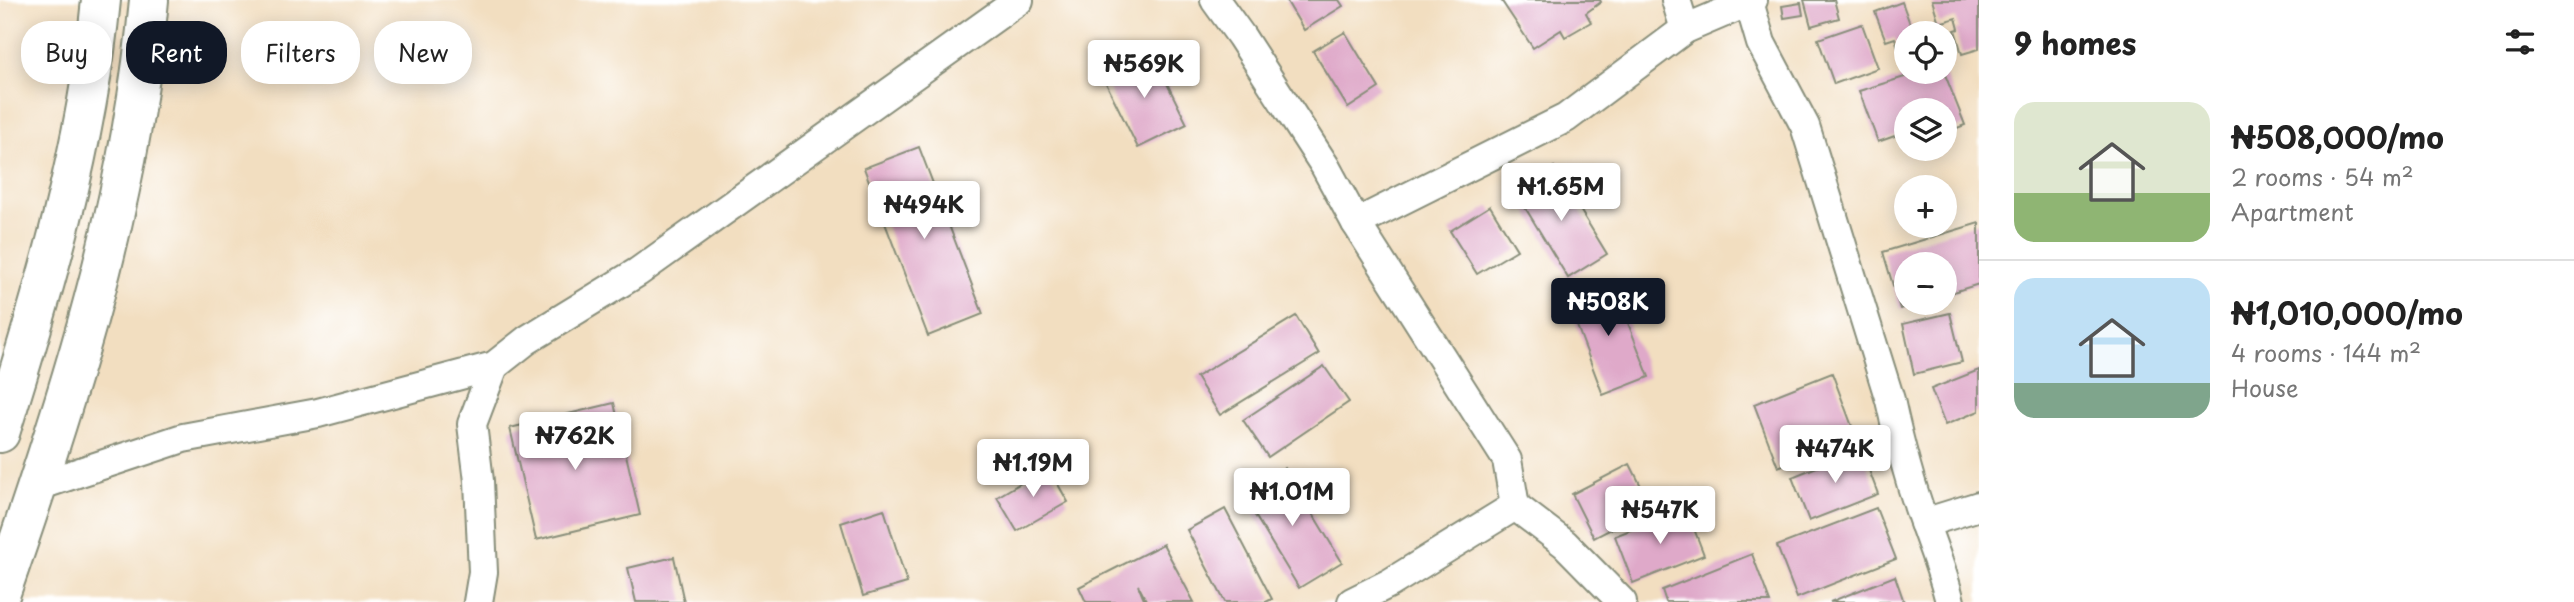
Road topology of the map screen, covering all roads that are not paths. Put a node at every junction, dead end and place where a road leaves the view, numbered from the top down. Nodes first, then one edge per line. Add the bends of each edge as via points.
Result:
1 (101, 0) edge
2 (149, 0) edge
3 (1019, 0) edge
4 (1215, 0) edge
5 (1676, 0) edge
6 (1751, 1) edge
7 (1685, 29) junction
8 (1356, 223) junction
9 (494, 366) junction
10 (0, 433) edge
11 (38, 486) junction
12 (1515, 506) junction
13 (1979, 506) edge
14 (1924, 523) junction
15 (0, 595) edge
16 (478, 602) edge
17 (1352, 602) edge
18 (1622, 602) edge
19 (1950, 602) edge

1 - 10 main road via 77,145 44,292
2 - 11 main road via 128,152 93,299
3 - 9 street via 649,264 527,340
4 - 8 street via 1325,166
5 - 7 street
6 - 7 street
6 - 14 street via 1761,43 1805,126
7 - 8 street via 1566,118
8 - 12 street via 1507,460
9 - 11 street via 318,413 183,438
9 - 16 street via 472,424 483,572
11 - 15 main road
12 - 17 street
12 - 18 street via 1565,544
13 - 14 street
14 - 19 street

